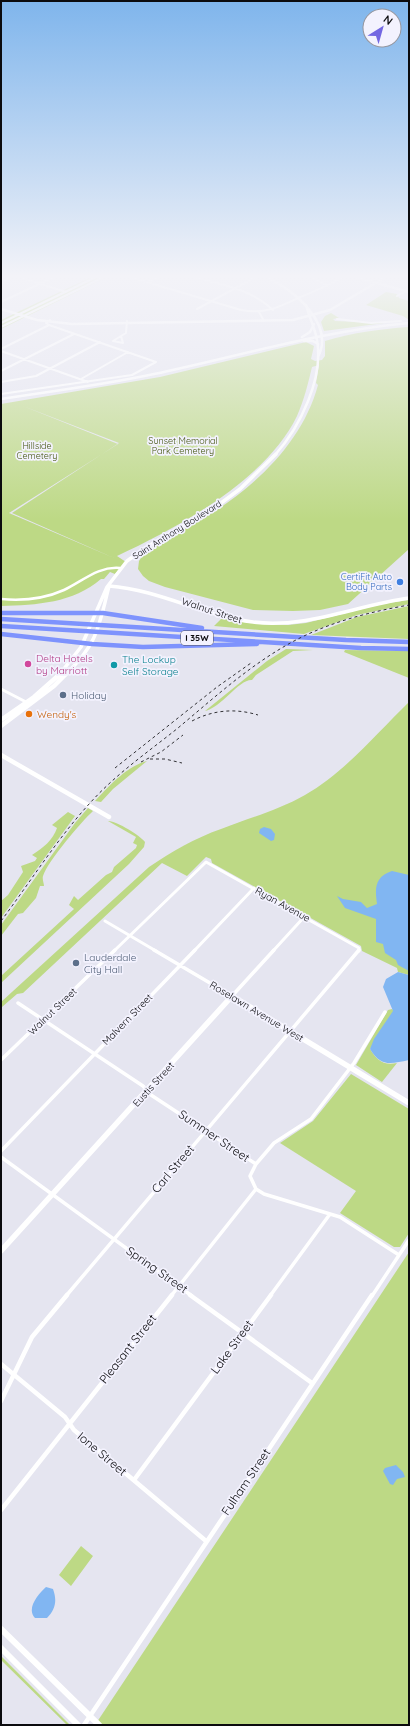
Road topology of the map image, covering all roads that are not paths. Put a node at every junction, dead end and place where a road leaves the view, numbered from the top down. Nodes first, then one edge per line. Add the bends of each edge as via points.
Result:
1 (317, 358) edge
2 (25, 359) joint
3 (69, 359) edge
4 (117, 359) edge
5 (146, 359) edge
6 (218, 359) edge
7 (227, 359) edge
8 (51, 368) junction
9 (1, 372) edge
10 (81, 379) junction
11 (1, 382) edge
12 (89, 382) junction
13 (1, 394) edge
14 (1, 400) edge
15 (120, 568) junction
16 (109, 586) junction
17 (409, 598) edge
18 (1, 599) edge
19 (1, 613) edge
20 (95, 613) junction
21 (103, 613) junction
22 (1, 619) edge
23 (1, 626) edge
24 (1, 634) edge
25 (247, 634) junction
26 (409, 642) edge
27 (82, 643) junction
28 (286, 643) junction
29 (92, 644) junction
30 (409, 648) edge
31 (1, 689) edge
32 (28, 703) junction
33 (1, 720) edge
34 (1, 726) edge
35 (1, 755) edge
36 (107, 816) dead end
37 (206, 862) joint
38 (254, 888) junction
39 (305, 916) junction
40 (105, 921) dead end
41 (130, 935) junction
42 (359, 948) joint
43 (180, 965) junction
44 (232, 996) junction
45 (18, 1003) dead end
46 (384, 1012) dead end
47 (43, 1020) junction
48 (290, 1031) junction
49 (94, 1053) junction
50 (1, 1060) edge
51 (352, 1065) junction
52 (147, 1090) junction
53 (409, 1102) edge
54 (206, 1130) junction
55 (1, 1151) edge
56 (1, 1157) edge
57 (256, 1164) junction
58 (256, 1189) junction
59 (52, 1195) junction
60 (330, 1214) junction
61 (114, 1240) junction
62 (409, 1240) edge
63 (1, 1251) edge
64 (399, 1255) junction
65 (178, 1286) junction
66 (244, 1332) junction
67 (1, 1364) edge
68 (13, 1374) junction
69 (312, 1383) junction
70 (1, 1401) edge
71 (69, 1424) junction
72 (134, 1480) junction
73 (1, 1510) edge
74 (206, 1541) junction
75 (1, 1629) edge
76 (1, 1648) edge
77 (90, 1716) junction
78 (78, 1725) edge
79 (84, 1725) edge
80 (100, 1725) edge

1 - 15 main road, Saint Anthony Boulevard via 313,388 305,411 292,433 270,460 227,499 144,549
2 - 8 street
2 - 9 street
3 - 8 street
4 - 10 street
5 - 12 street via 156,362 136,374
6 - 14 main road via 153,374
7 - 14 main road via 142,378
8 - 10 street
8 - 11 street via 30,378
10 - 12 street
12 - 13 street
15 - 16 main road, Saint Anthony Boulevard
15 - 18 street via 104,568 47,596 23,600
16 - 17 main road, Walnut Street via 158,593 243,621 279,624 307,621
16 - 20 main road, Saint Anthony Boulevard
16 - 21 main road, Saint Anthony Boulevard
19 - 20 highway
20 - 21 highway
20 - 27 main road, Saint Anthony Boulevard
21 - 25 highway
21 - 29 main road, Saint Anthony Boulevard
22 - 25 highway, I 35W
23 - 28 highway, I 35W
24 - 27 highway
25 - 26 highway, I 35W
27 - 29 highway
27 - 32 main road, Saint Anthony Boulevard via 61,673
28 - 29 highway via 143,647
28 - 30 highway, I 35W
29 - 32 main road, Saint Anthony Boulevard via 75,666
31 - 32 street
32 - 33 main road
32 - 34 main road
35 - 36 main road
37 - 38 street, Ryan Avenue
37 - 41 street, Walnut Street
38 - 39 street, Ryan Avenue
38 - 43 street, Malvern Street
39 - 42 street, Ryan Avenue
39 - 44 street, Eustis Street
40 - 41 street, Roselawn Avenue West
41 - 43 street, Roselawn Avenue West
41 - 47 street, Walnut Street
42 - 48 street, Carl Street
43 - 44 street, Roselawn Avenue West
43 - 49 street, Malvern Street
44 - 48 main road, Roselawn Avenue West
44 - 52 main road, Eustis Street
45 - 47 street, Summer Street
46 - 51 street
47 - 49 street, Summer Street
47 - 50 street, Walnut Street
48 - 51 main road, Roselawn Avenue West
48 - 54 street, Carl Street
49 - 52 street, Summer Street
49 - 55 street, Malvern Street
51 - 53 main road, Roselawn Avenue West
51 - 57 street via 311,1119 274,1143
52 - 54 street, Summer Street
52 - 59 main road, Eustis Street
54 - 57 street, Summer Street
54 - 61 street, Carl Street
56 - 59 street, Spring Street
57 - 58 street, Summer Street via 250,1176
58 - 60 street via 279,1200
58 - 65 street, Pleasant Street
59 - 61 street, Spring Street
59 - 63 main road, Eustis Street
60 - 64 street via 348,1222
60 - 66 street, Lake Street
61 - 65 street, Spring Street
61 - 68 street, Carl Street via 29,1340
62 - 64 street, Fulham Street
64 - 69 street, Fulham Street
65 - 66 street, Spring Street
65 - 71 street, Pleasant Street
66 - 69 street, Spring Street
66 - 72 street, Lake Street
67 - 68 street, Ione Street
68 - 70 street, Carl Street
68 - 71 street, Ione Street via 65,1417
69 - 74 street, Fulham Street
71 - 72 street, Ione Street
71 - 73 street, Pleasant Street
72 - 74 street, Ione Street
74 - 77 street, Fulham Street
75 - 77 main road
76 - 78 main road
77 - 79 street, Fulham Street
77 - 80 main road

